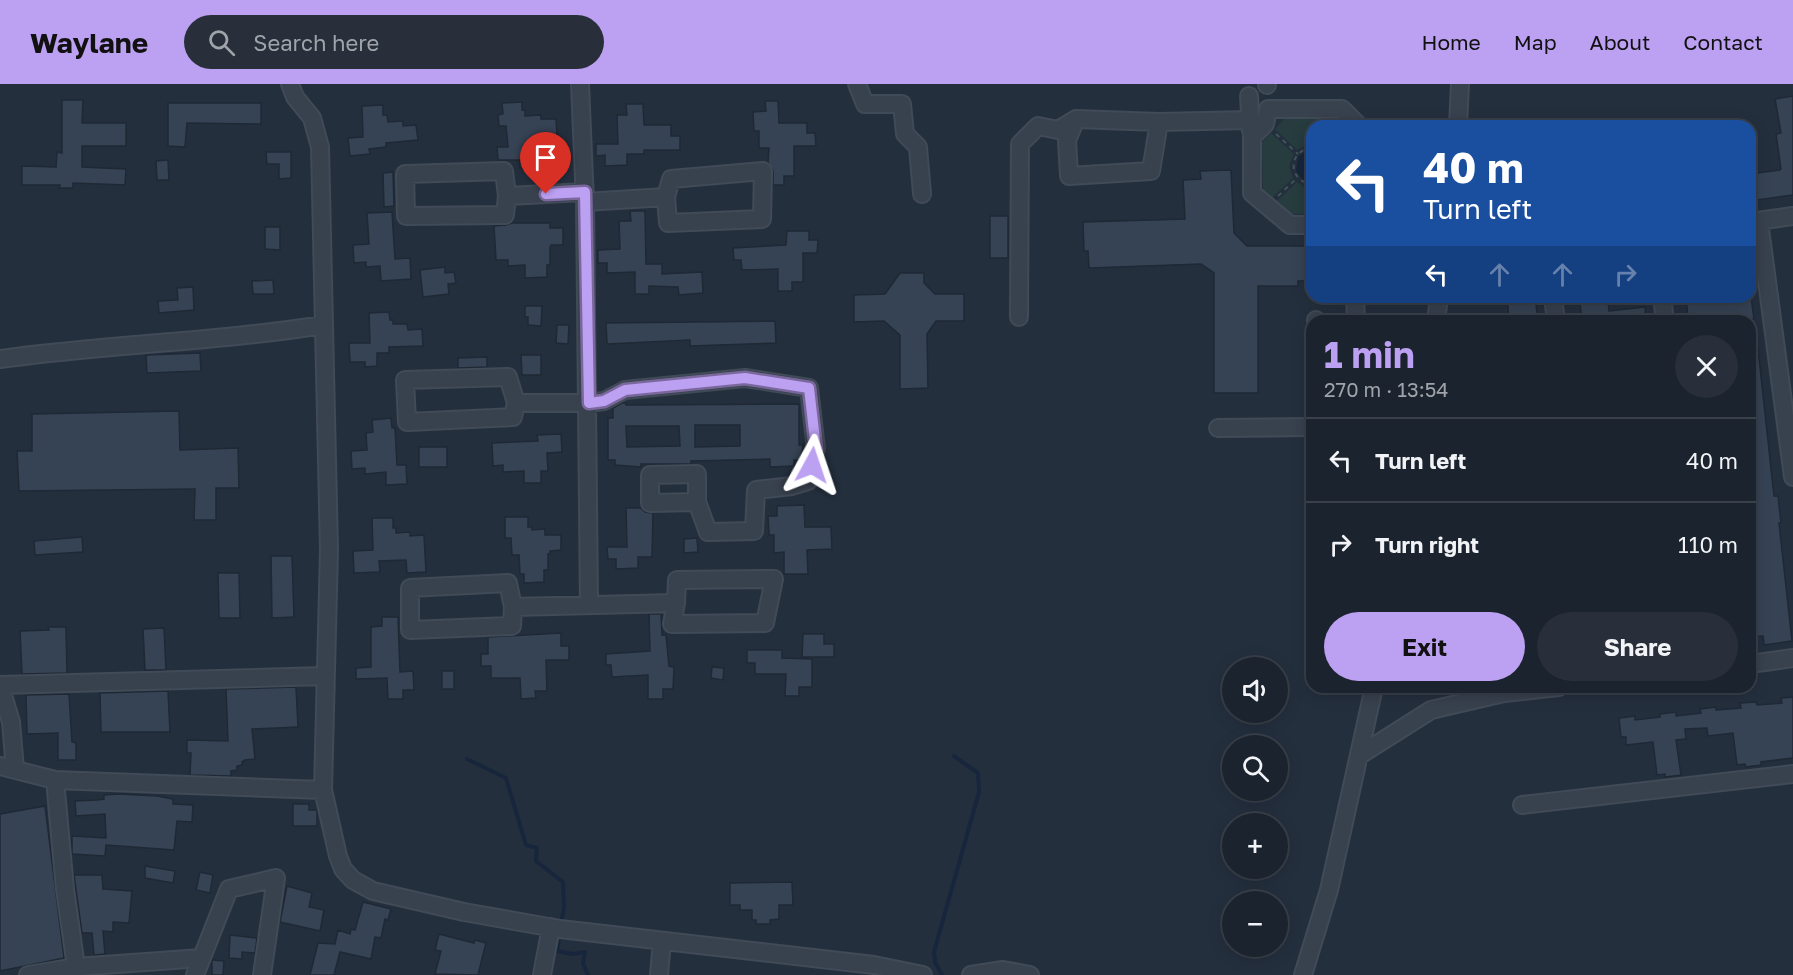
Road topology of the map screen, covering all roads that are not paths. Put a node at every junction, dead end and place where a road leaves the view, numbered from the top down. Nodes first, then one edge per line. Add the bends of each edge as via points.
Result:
1 (290, 84) edge
2 (580, 84) edge
3 (857, 84) edge
4 (1460, 84) edge
5 (1248, 88) edge
6 (1264, 103) edge
7 (1076, 119) junction
8 (1353, 120) edge
9 (1458, 120) edge
10 (1159, 122) junction
11 (922, 194) dead end
12 (507, 196) junction
13 (585, 197) junction
14 (666, 197) junction
15 (1793, 216) edge
16 (1756, 222) edge
17 (1306, 225) edge
18 (1756, 229) edge
19 (1019, 318) dead end
20 (323, 325) junction
21 (0, 359) edge
22 (516, 403) junction
23 (589, 403) junction
24 (1306, 427) edge
25 (1218, 428) dead end
26 (1793, 477) edge
27 (697, 502) dead end
28 (676, 603) junction
29 (589, 605) junction
30 (513, 607) junction
31 (1793, 658) edge
32 (1756, 663) edge
33 (325, 676) junction
34 (0, 685) edge
35 (1373, 693) edge
36 (1504, 693) edge
37 (1360, 754) junction
38 (8, 768) edge
39 (1793, 774) edge
40 (55, 780) junction
41 (323, 790) junction
42 (1522, 805) dead end
43 (551, 927) junction
44 (662, 941) junction
45 (202, 958) junction
46 (76, 967) junction
47 (54, 973) edge
48 (28, 975) edge
49 (195, 975) edge
50 (262, 975) edge
51 (542, 975) edge
52 (659, 975) edge
53 (923, 975) edge
54 (971, 975) edge
55 (1030, 975) edge
56 (1303, 975) edge

1 - 20 street via 312,118 321,147
2 - 13 street
3 - 11 street via 865,104 902,104 905,134 918,147
4 - 9 street
5 - 6 street
6 - 8 street via 1342,109
6 - 10 street
6 - 17 street via 1251,137 1252,193 1290,225
7 - 10 street
7 - 10 street via 1067,140 1069,176 1151,171
7 - 19 street via 1058,130 1038,126 1020,144
12 - 12 street via 505,215 406,216 405,174 504,171
12 - 13 street
13 - 14 street
13 - 23 street
14 - 14 street via 671,179 763,171 762,219 668,223
15 - 16 street
18 - 26 street
20 - 21 street via 270,334
20 - 33 street via 329,550
22 - 22 street via 513,417 407,422 405,380 508,377
22 - 23 street
23 - 27 street via 604,401 625,390 745,378 809,388 816,449 808,481 756,490 754,531 708,532
23 - 29 street
24 - 25 street
28 - 28 street via 677,580 774,579 765,623 672,624
28 - 29 street
29 - 30 street
30 - 30 street via 512,626 410,630 410,588 508,583
31 - 32 street
33 - 34 street
33 - 41 street
34 - 38 street via 11,722
35 - 37 street
36 - 37 street via 1431,710
37 - 56 street via 1329,890
38 - 40 street
39 - 42 street
40 - 41 street
40 - 46 street
41 - 43 street via 340,863 353,880 373,891
43 - 44 street
43 - 51 street
44 - 52 street
44 - 53 street via 874,965
45 - 46 street
45 - 49 street
45 - 50 street via 229,890 276,878
46 - 47 street
47 - 48 street
54 - 55 street via 1003,970

